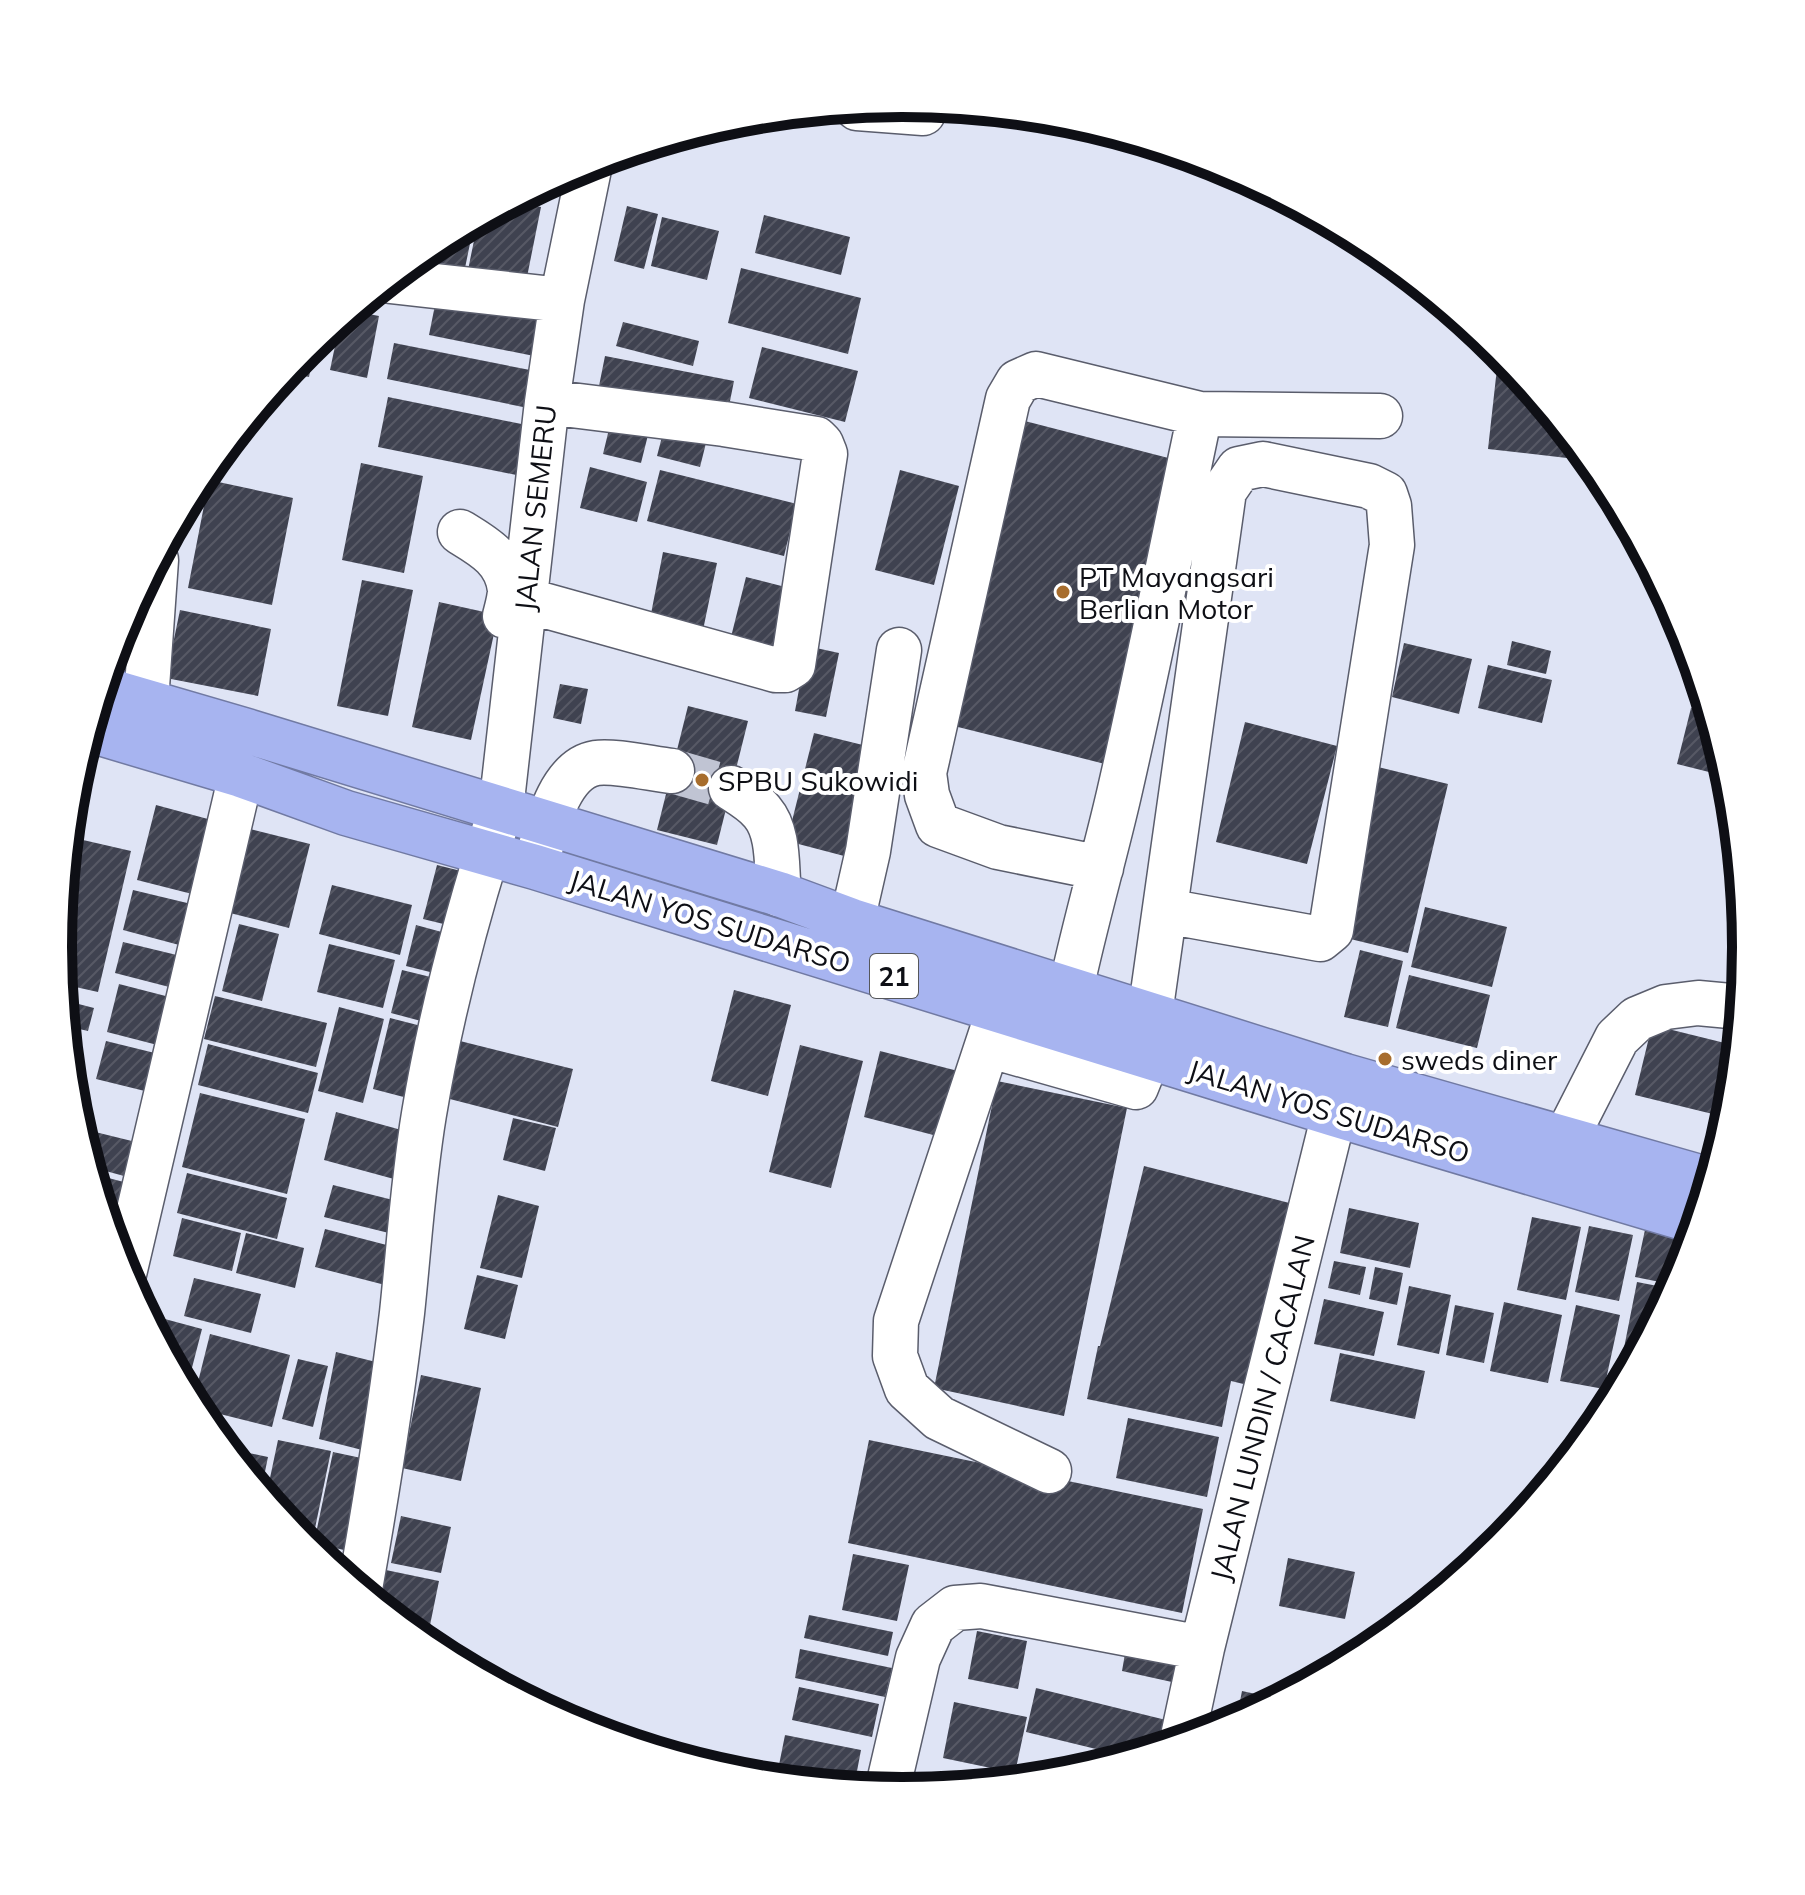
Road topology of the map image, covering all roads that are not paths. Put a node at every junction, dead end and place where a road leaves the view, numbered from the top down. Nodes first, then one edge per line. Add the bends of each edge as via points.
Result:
1 (587, 179) edge
2 (406, 283) edge
3 (562, 300) junction
4 (547, 402) junction
5 (1200, 414) junction
6 (1380, 416) dead end
7 (460, 532) dead end
8 (154, 589) edge
9 (525, 600) junction
10 (899, 650) dead end
11 (113, 692) edge
12 (146, 701) junction
13 (100, 733) edge
14 (672, 771) tunnel mouth
15 (241, 775) junction
16 (731, 788) tunnel mouth
17 (486, 804) junction
18 (547, 824) junction
19 (487, 852) junction
20 (535, 867) junction
21 (1101, 868) junction
22 (779, 894) junction
23 (1166, 911) junction
24 (852, 921) junction
25 (1071, 989) junction
26 (1731, 1006) edge
27 (1150, 1014) junction
28 (995, 1028) junction
29 (1340, 1095) junction
30 (1559, 1158) junction
31 (1700, 1179) edge
32 (1688, 1218) edge
33 (130, 1250) edge
34 (1049, 1471) dead end
35 (362, 1578) edge
36 (1202, 1648) junction
37 (1185, 1728) edge
38 (890, 1778) edge

1 - 3 street, JALAN SEMERU
2 - 3 street
3 - 4 street, JALAN SEMERU
4 - 9 street, JALAN SEMERU
4 - 9 street via 816,439 825,454 793,665 785,670
5 - 6 street
5 - 21 street
5 - 21 street via 1036,374 1018,382 1008,399 924,773 938,825 998,847
7 - 17 street via 493,552 510,591
8 - 12 street
9 - 17 street, JALAN SEMERU
10 - 24 street
11 - 12 highway, JALAN YOS SUDARSO / 21
12 - 17 highway, JALAN YOS SUDARSO / 21
13 - 15 highway, JALAN YOS SUDARSO / 21
14 - 18 street via 589,764 567,781
15 - 19 highway, JALAN YOS SUDARSO / 21 via 346,813
15 - 33 street
16 - 22 street via 770,825
17 - 18 highway, JALAN YOS SUDARSO / 21
17 - 19 street, JALAN SEMERU
18 - 20 street
18 - 22 highway, JALAN YOS SUDARSO / 21
19 - 20 highway, JALAN YOS SUDARSO / 21
19 - 35 street, JALAN SEMERU via 442,1022 424,1116 390,1404
20 - 28 highway, JALAN YOS SUDARSO / 21 via 898,978
21 - 25 street
22 - 24 highway, JALAN YOS SUDARSO / 21
23 - 23 street via 1224,491 1239,469 1263,464 1385,494 1392,545 1331,930 1320,939
23 - 27 street
24 - 25 highway, JALAN YOS SUDARSO / 21
25 - 27 highway, JALAN YOS SUDARSO / 21
26 - 30 street via 1666,1007 1637,1019 1617,1038
27 - 29 highway, JALAN YOS SUDARSO / 21
28 - 29 highway, JALAN YOS SUDARSO / 21
28 - 34 street via 896,1321 895,1356 907,1389 939,1418
29 - 30 highway, JALAN YOS SUDARSO / 21
29 - 36 street, JALAN LUNDIN / CACALAN
30 - 31 highway, JALAN YOS SUDARSO / 21
30 - 32 highway, JALAN YOS SUDARSO / 21
36 - 37 street, JALAN LUNDIN / CACALAN
36 - 38 street via 981,1606 955,1608 933,1625 918,1658

